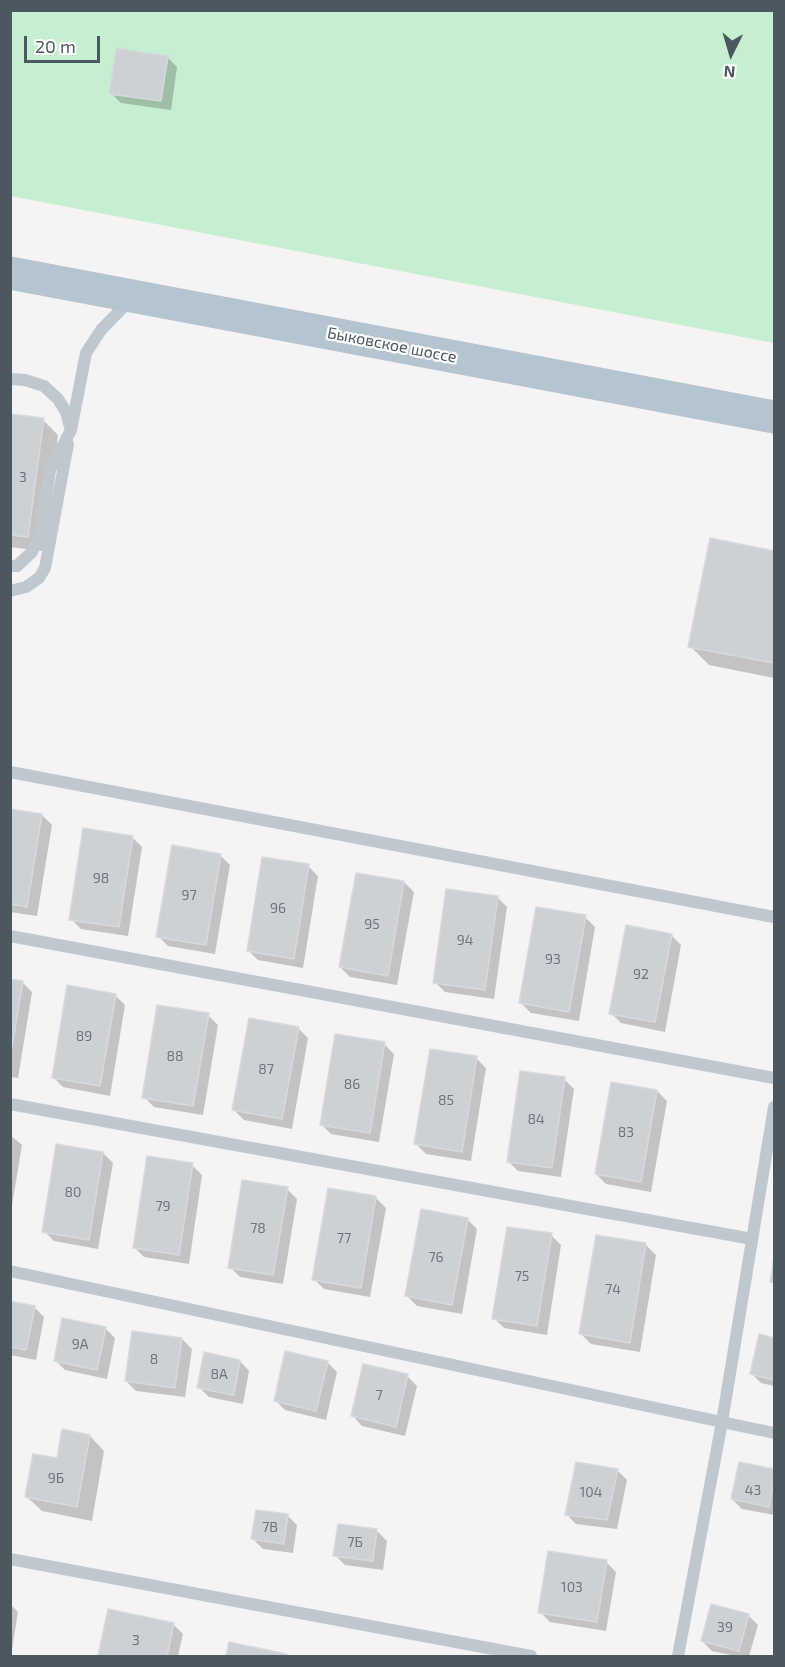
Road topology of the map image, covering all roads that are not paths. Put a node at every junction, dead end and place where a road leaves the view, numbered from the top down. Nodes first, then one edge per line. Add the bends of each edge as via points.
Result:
1 (10, 273) edge
2 (134, 296) junction
3 (10, 379) edge
4 (774, 417) edge
5 (71, 430) junction
6 (10, 566) edge
7 (10, 591) edge
8 (10, 772) edge
9 (774, 917) edge
10 (10, 936) edge
11 (774, 1078) edge
12 (10, 1104) edge
13 (774, 1107) edge
14 (752, 1239) junction
15 (10, 1271) edge
16 (722, 1422) junction
17 (774, 1433) edge
18 (10, 1559) edge
19 (531, 1656) edge
20 (678, 1656) edge

1 - 2 main road, Быковское шоссе
2 - 4 main road, Быковское шоссе
2 - 5 lane via 86,352
3 - 5 lane via 44,386 62,405
5 - 6 lane via 50,470 40,531 32,552 16,566
5 - 7 lane via 45,568 26,587
8 - 9 lane
10 - 11 lane
12 - 14 lane
13 - 14 lane
14 - 16 lane
15 - 16 lane
16 - 17 lane
16 - 20 lane
18 - 19 lane

